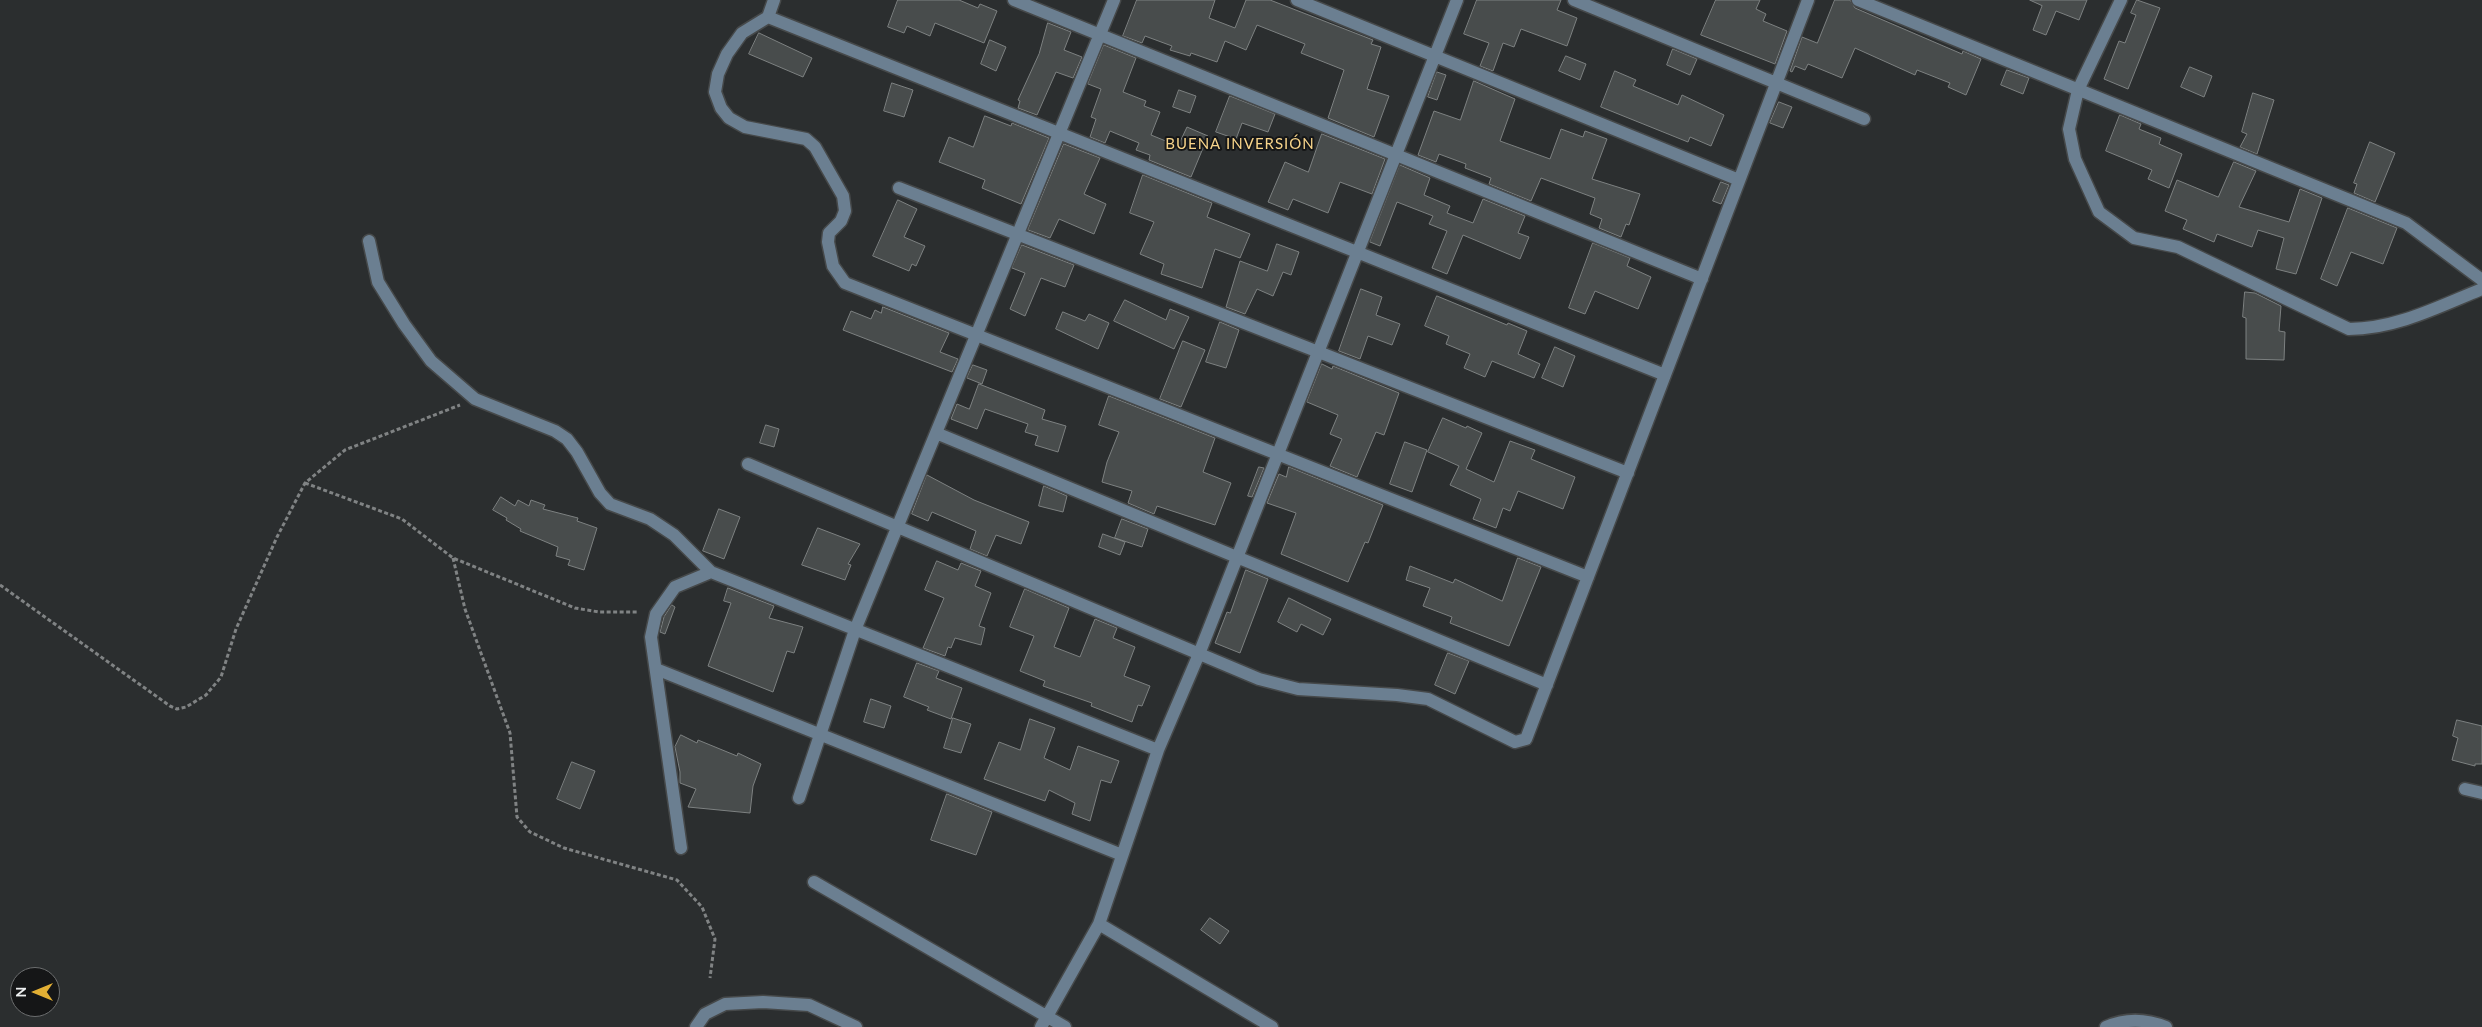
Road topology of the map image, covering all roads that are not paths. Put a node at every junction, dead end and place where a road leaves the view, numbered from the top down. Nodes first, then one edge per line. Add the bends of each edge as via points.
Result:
1 (774, 0) edge
2 (1014, 0) edge
3 (1114, 0) edge
4 (1297, 0) edge
5 (1457, 0) edge
6 (1574, 0) edge
7 (1808, 0) edge
8 (1858, 0) edge
9 (2121, 0) edge
10 (768, 17) junction
11 (1100, 35) junction
12 (1435, 56) junction
13 (2078, 90) junction
14 (1864, 119) dead end
15 (1059, 134) junction
16 (1396, 155) junction
17 (1739, 180) junction
18 (899, 188) dead end
19 (1018, 234) junction
20 (369, 241) dead end
21 (1358, 253) junction
22 (1702, 279) junction
23 (2482, 280) edge
24 (2482, 289) edge
25 (977, 335) junction
26 (1318, 352) junction
27 (1665, 375) junction
28 (936, 433) junction
29 (1278, 454) junction
30 (748, 464) dead end
31 (1628, 473) junction
32 (898, 526) junction
33 (1237, 557) junction
34 (711, 572) junction
35 (1588, 577) junction
36 (855, 630) junction
37 (1199, 654) junction
38 (656, 669) junction
39 (1547, 685) junction
40 (820, 735) junction
41 (1158, 750) junction
42 (2465, 789) dead end
43 (2482, 793) edge
44 (799, 798) dead end
45 (681, 848) dead end
46 (1122, 855) junction
47 (814, 882) dead end
48 (1099, 924) junction
49 (1045, 1022) edge
50 (696, 1027) edge
51 (856, 1027) edge
52 (1065, 1027) edge
53 (1272, 1027) edge
54 (2106, 1027) edge
55 (2166, 1027) edge

1 - 10 street
2 - 11 street
3 - 11 street
4 - 12 street
5 - 12 street
6 - 14 street
7 - 17 street
8 - 13 street
9 - 13 street
10 - 15 street
10 - 25 street via 742,33 727,54 718,74 716,92 721,108 729,118 746,126 806,139 815,147 844,196 845,211 841,221 829,233 828,242 833,266 845,283
11 - 15 street
11 - 16 street
12 - 16 street
12 - 17 street
13 - 23 street via 2406,223
13 - 24 street via 2069,129 2075,160 2099,212 2134,238 2178,246 2349,329 2369,329 2409,318
15 - 19 street
15 - 21 street
16 - 21 street
16 - 22 street
17 - 22 street
18 - 19 street
19 - 25 street
19 - 26 street
20 - 34 street via 378,282 431,361 475,400 555,431 566,439 610,504 650,520 674,535
21 - 26 street
21 - 27 street
22 - 27 street
25 - 28 street
25 - 29 street
26 - 29 street
26 - 31 street
27 - 31 street
28 - 32 street
28 - 33 street
29 - 33 street
29 - 35 street
30 - 32 street
31 - 35 street
32 - 36 street
32 - 37 street
33 - 37 street
33 - 39 street
34 - 36 street
34 - 38 street via 675,587 656,614 651,637
35 - 39 street
36 - 40 street
36 - 41 street
37 - 39 street via 1259,679 1298,689 1428,700 1515,742 1526,739
37 - 41 street
38 - 40 street
38 - 45 street
40 - 44 street
40 - 46 street
41 - 46 street
42 - 43 street
46 - 48 street
47 - 49 street
48 - 49 street
48 - 53 street
49 - 52 street
50 - 51 street via 705,1014 725,1004 763,1002 810,1005
54 - 55 street via 2120,1021 2151,1021

